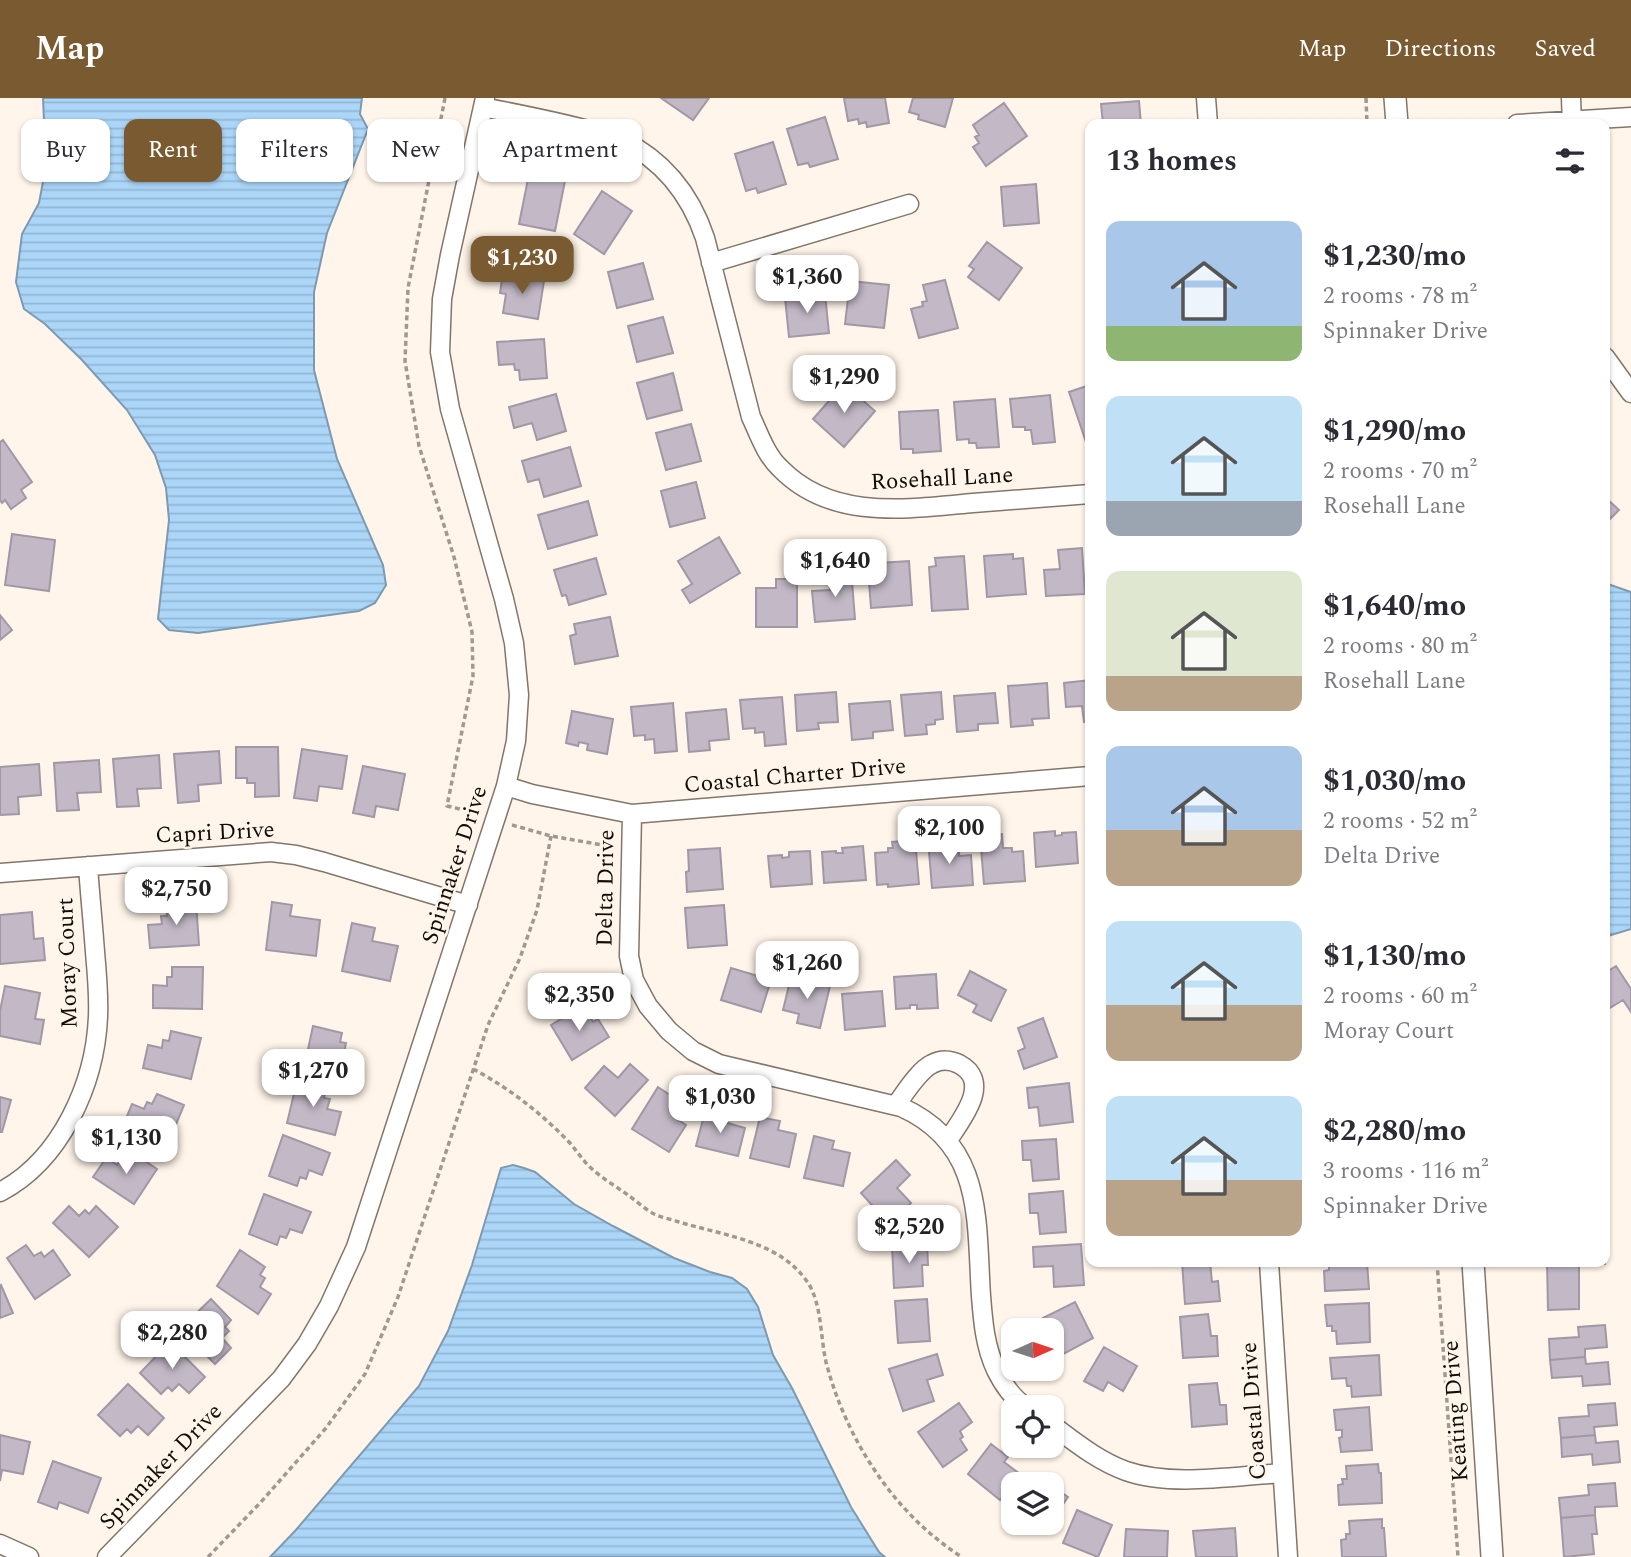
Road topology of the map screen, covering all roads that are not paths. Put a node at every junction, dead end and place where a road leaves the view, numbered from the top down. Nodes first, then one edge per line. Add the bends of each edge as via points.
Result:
1 (1206, 98) edge
2 (1395, 98) edge
3 (1571, 98) edge
4 (484, 103) edge
5 (1631, 117) edge
6 (1208, 119) edge
7 (1397, 119) edge
8 (1572, 119) edge
9 (1610, 119) edge
10 (909, 204) dead end
11 (711, 263) junction
12 (1610, 364) edge
13 (1631, 393) edge
14 (1085, 494) edge
15 (1085, 776) edge
16 (506, 786) junction
17 (632, 814) junction
18 (88, 866) junction
19 (0, 873) edge
20 (468, 905) junction
21 (896, 1105) junction
22 (947, 1140) junction
23 (0, 1192) edge
24 (1269, 1267) edge
25 (1473, 1267) edge
26 (1013, 1395) edge
27 (1064, 1434) edge
28 (1282, 1473) junction
29 (0, 1544) edge
30 (29, 1557) edge
31 (107, 1557) edge
32 (1288, 1557) edge
33 (1492, 1557) edge

1 - 6 street
2 - 7 street
3 - 8 street
4 - 11 street, Rosehall Lane via 618,138 651,157 678,184 694,210
4 - 16 street, Spinnaker Drive via 442,299 440,352 450,409 514,643 519,695 516,741
5 - 9 street
10 - 11 street
11 - 14 street, Rosehall Lane via 751,417 779,468 801,486 831,501 864,508
12 - 13 street
15 - 17 street, Coastal Charter Drive
16 - 17 street, Coastal Charter Drive
16 - 20 street, Spinnaker Drive
17 - 21 street, Delta Drive via 629,956 634,980 669,1031 719,1064
18 - 19 street, Capri Drive
18 - 20 street, Capri Drive via 271,852 324,862
18 - 23 street, Moray Court via 98,983 93,1052 76,1107 62,1133 41,1161
20 - 31 street, Spinnaker Drive via 356,1247 329,1306 281,1379
21 - 22 street, Delta Drive via 923,1117
21 - 22 street via 930,1064 952,1061 962,1065 974,1089 967,1112
22 - 26 street, Delta Drive via 970,1180 976,1207 989,1356
24 - 28 street, Coastal Drive
25 - 33 street, Keating Drive
27 - 28 street via 1098,1458 1151,1478
28 - 32 street, Coastal Drive
29 - 30 street

